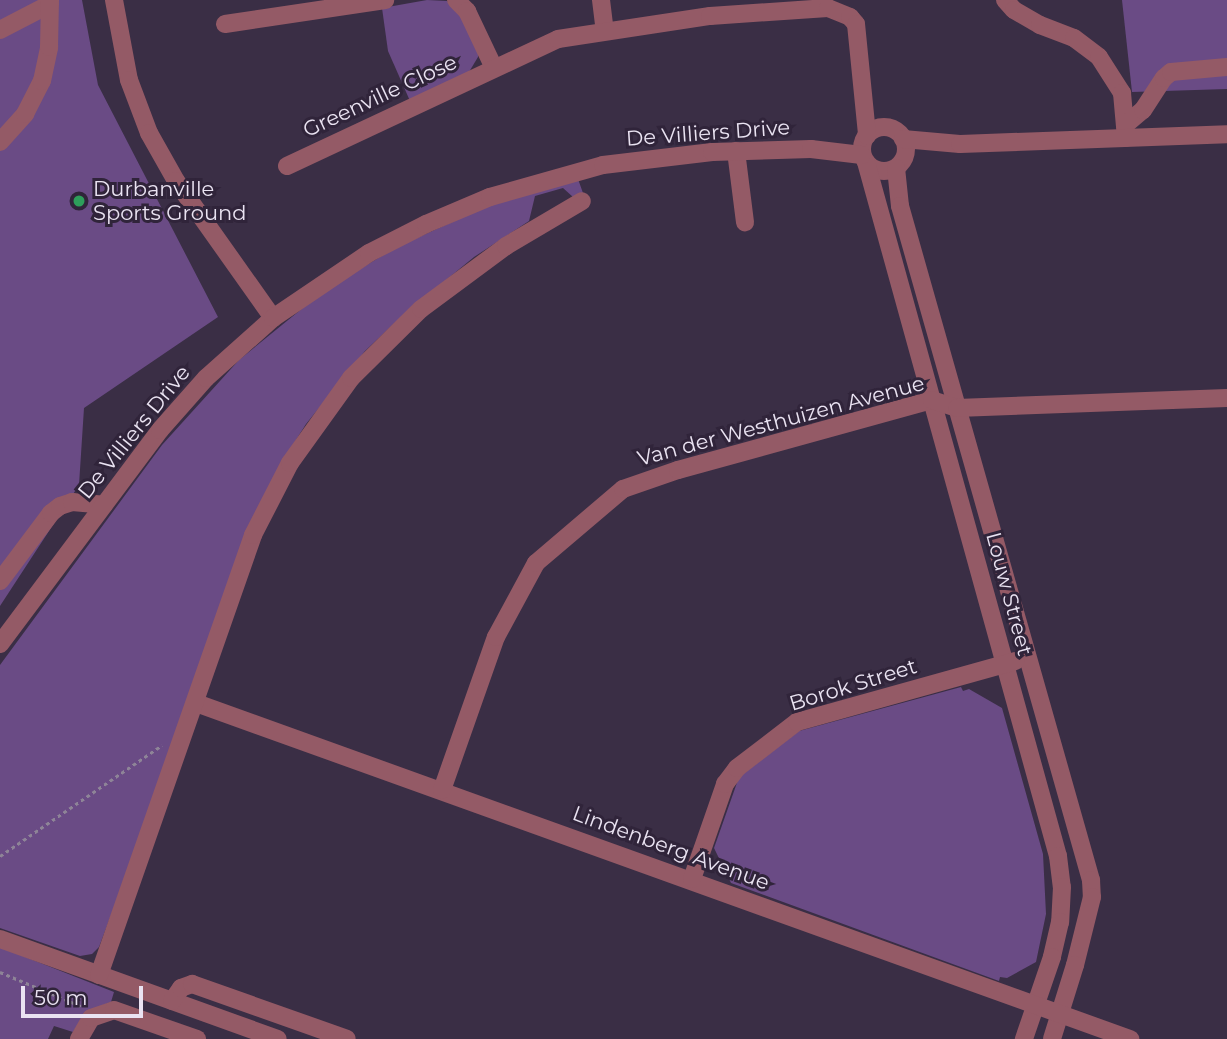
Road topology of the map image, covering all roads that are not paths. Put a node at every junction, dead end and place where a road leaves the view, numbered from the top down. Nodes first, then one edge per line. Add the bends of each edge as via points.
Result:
1 (114, 0) edge
2 (385, 0) edge
3 (456, 0) edge
4 (601, 0) edge
5 (1005, 0) edge
6 (50, 2) edge
7 (225, 24) dead end
8 (0, 30) edge
9 (605, 31) junction
10 (1227, 67) edge
11 (494, 68) junction
12 (864, 93) junction
13 (886, 127) junction
14 (1126, 131) junction
15 (1227, 134) edge
16 (2, 139) edge
17 (903, 139) junction
18 (960, 144) junction
19 (865, 148) junction
20 (736, 151) junction
21 (900, 163) junction
22 (287, 166) dead end
23 (582, 201) dead end
24 (745, 222) dead end
25 (274, 318) junction
26 (1227, 398) edge
27 (932, 400) junction
28 (957, 408) junction
29 (104, 505) junction
30 (0, 581) edge
31 (0, 644) edge
32 (1028, 658) junction
33 (1005, 664) junction
34 (196, 703) junction
35 (442, 790) junction
36 (692, 879) junction
37 (0, 939) edge
38 (99, 975) junction
39 (172, 1001) junction
40 (1037, 1005) junction
41 (1061, 1014) junction
42 (79, 1039) edge
43 (197, 1039) edge
44 (278, 1039) edge
45 (347, 1039) edge
46 (1024, 1039) edge
47 (1052, 1039) edge
48 (1130, 1039) edge

1 - 25 street via 126,70 149,134 176,181
2 - 7 street
3 - 11 street via 467,11
4 - 9 street
5 - 14 street via 1014,10 1074,38 1099,57 1122,93
6 - 8 street
6 - 16 street via 49,47 42,81 25,114
9 - 11 street, Greenville Close via 558,38
9 - 12 street, Greenville Close via 710,16 828,8 856,24
10 - 14 street via 1171,72
11 - 22 street, Greenville Close
12 - 13 street, Greenville Close
12 - 19 street, Greenville Close
13 - 17 street
13 - 19 street
14 - 15 street
14 - 18 street
17 - 18 street
17 - 21 street
18 - 21 street
19 - 20 street, De Villiers Drive
19 - 21 street via 880,171
19 - 27 street, Louw Street
20 - 24 street
20 - 25 street, De Villiers Drive via 603,165 490,197 369,253
21 - 28 street, Louw Street via 900,206
23 - 34 street via 506,246 446,289 375,353 329,405 290,463 253,535
25 - 29 street, De Villiers Drive via 182,404
26 - 28 street, Van der Westhuizen Avenue
27 - 28 street, Van der Westhuizen Avenue
27 - 33 street, Louw Street
27 - 35 street, Van der Westhuizen Avenue via 678,470 616,493 537,563 496,637
28 - 32 street, Louw Street
29 - 30 street via 72,502 60,506
29 - 31 street, De Villiers Drive
32 - 33 street, Borok Street
32 - 41 street, Louw Street via 1092,886
33 - 36 street, Borok Street via 797,722 737,768 725,784
33 - 40 street, Louw Street via 1060,871 1060,922
34 - 35 street, Lindenberg Avenue
34 - 38 street
35 - 36 street, Lindenberg Avenue
36 - 40 street, Lindenberg Avenue
37 - 38 street
38 - 39 street
39 - 44 street
39 - 45 street via 181,988 192,984
40 - 41 street, Lindenberg Avenue
40 - 46 street, Louw Street
41 - 47 street, Louw Street
41 - 48 street, Lindenberg Avenue
42 - 43 street via 97,1014 120,1012

